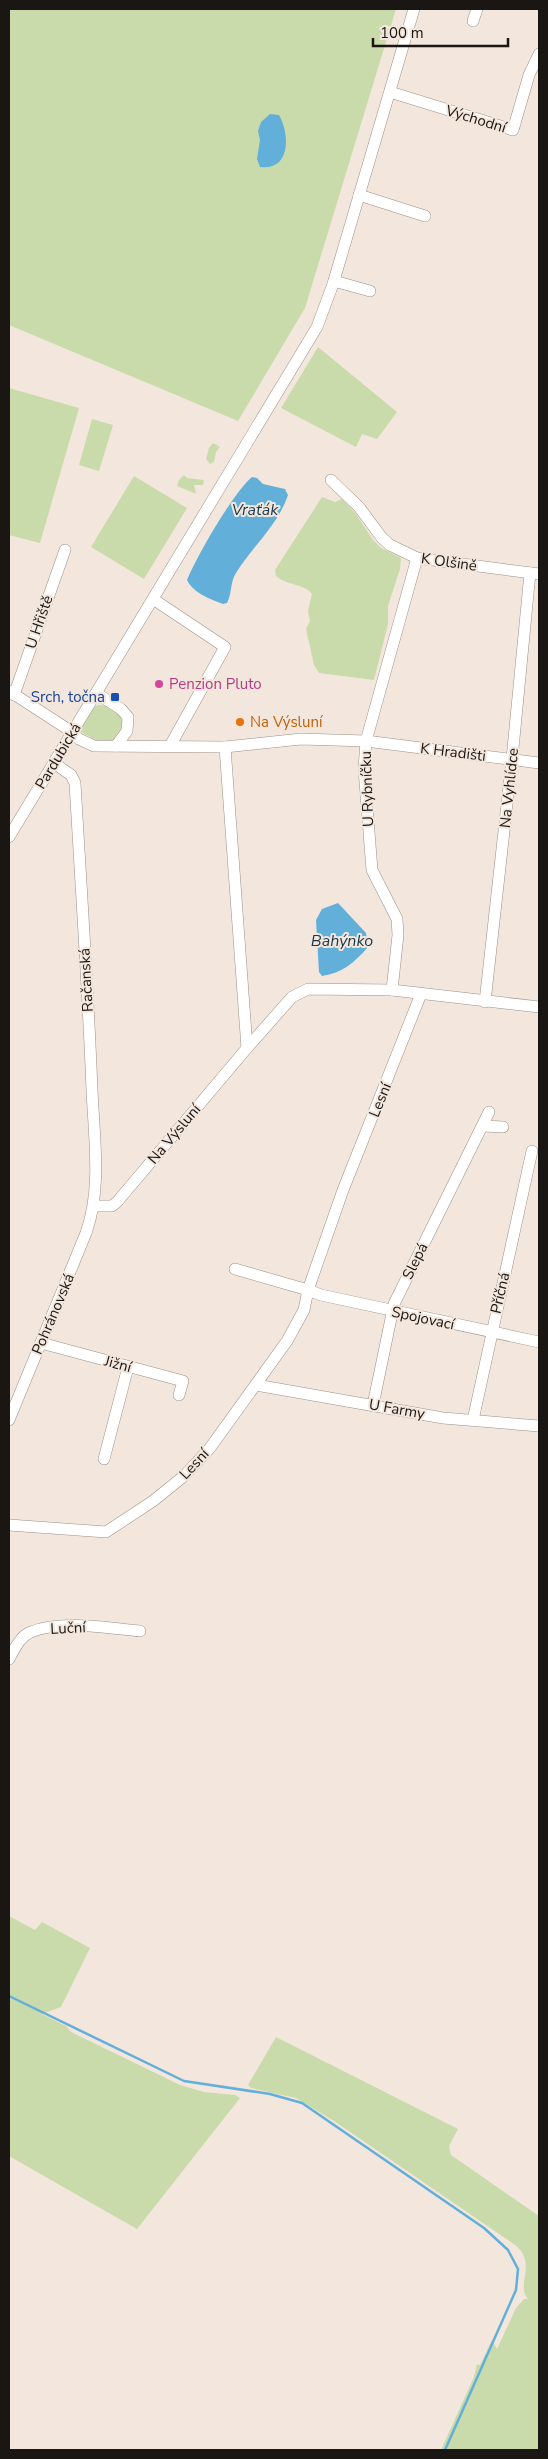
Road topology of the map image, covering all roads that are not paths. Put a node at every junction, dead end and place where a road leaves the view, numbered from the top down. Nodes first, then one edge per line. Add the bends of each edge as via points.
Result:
1 (414, 9) edge
2 (477, 9) edge
3 (473, 21) dead end
4 (539, 54) edge
5 (390, 92) junction
6 (359, 195) junction
7 (425, 216) dead end
8 (334, 280) junction
9 (370, 291) dead end
10 (331, 480) dead end
11 (65, 550) dead end
12 (417, 558) junction
13 (534, 574) edge
14 (153, 599) junction
15 (11, 693) edge
16 (96, 693) junction
17 (72, 734) junction
18 (366, 741) junction
19 (116, 746) junction
20 (170, 746) junction
21 (226, 747) junction
22 (512, 759) junction
23 (54, 763) junction
24 (539, 763) edge
25 (9, 837) edge
26 (392, 990) junction
27 (421, 994) junction
28 (485, 1002) junction
29 (539, 1007) edge
30 (247, 1048) junction
31 (489, 1112) dead end
32 (483, 1126) junction
33 (503, 1127) dead end
34 (532, 1151) dead end
35 (534, 1168) edge
36 (94, 1206) junction
37 (235, 1269) dead end
38 (308, 1290) junction
39 (393, 1311) junction
40 (492, 1332) junction
41 (539, 1342) edge
42 (40, 1343) junction
43 (128, 1367) junction
44 (256, 1385) junction
45 (179, 1395) dead end
46 (373, 1405) junction
47 (9, 1420) edge
48 (473, 1420) junction
49 (539, 1426) edge
50 (104, 1459) dead end
51 (9, 1525) edge
52 (140, 1631) dead end
53 (9, 1659) edge

1 - 5 street, Pardubická
2 - 3 street
4 - 5 street, Východní via 529,75 513,130
5 - 6 street, Pardubická
6 - 7 street
6 - 8 street, Pardubická
8 - 9 street
8 - 14 street, Pardubická via 317,327
10 - 12 street, K Olšině via 359,507 382,538
11 - 15 street, U Hřiště
12 - 13 street, K Olšině
12 - 18 street, U Rybníčku
13 - 22 street, Na Vyhlídce
14 - 16 street, Pardubická
14 - 20 street via 225,647
15 - 17 street, U Hřiště
16 - 17 street, Pardubická
16 - 19 street via 128,717 127,731
17 - 19 street via 90,745
17 - 23 street, Pardubická
18 - 21 street via 301,739
18 - 22 street, K Hradišti
18 - 26 street, U Rybníčku via 364,769 372,870 396,919 398,935
19 - 20 street
20 - 21 street
21 - 30 street
22 - 24 street, K Hradišti
22 - 28 street, Na Vyhlídce
23 - 25 street, Pardubická
23 - 36 street, Račanská via 71,775 75,783 91,1056
26 - 27 street, Na Výsluní
26 - 30 street, Na Výsluní via 316,988 298,992
27 - 28 street, Na Výsluní
27 - 38 street, Lesní via 343,1190
28 - 29 street, Na Výsluní
30 - 36 street, Na Výsluní via 117,1202 112,1206
31 - 32 street, Slepá
32 - 33 street
32 - 39 street, Slepá
34 - 35 street, Příčná
35 - 40 street, Příčná
36 - 42 street, Pohránovská via 86,1234
37 - 38 street
38 - 39 street, Spojovací
38 - 44 street, Lesní via 304,1310
39 - 40 street, Spojovací
39 - 46 street, Slepá
40 - 41 street, Spojovací
40 - 48 street, Příčná
42 - 43 street, Jižní
42 - 47 street, Pohránovská
43 - 45 street, Jižní via 183,1381
43 - 50 street
44 - 46 street, U Farmy
44 - 51 street, Lesní via 210,1448 184,1476 154,1501 106,1532
46 - 48 street, U Farmy
48 - 49 street, U Farmy
52 - 53 street, Luční via 102,1627 44,1629 30,1632 23,1638

